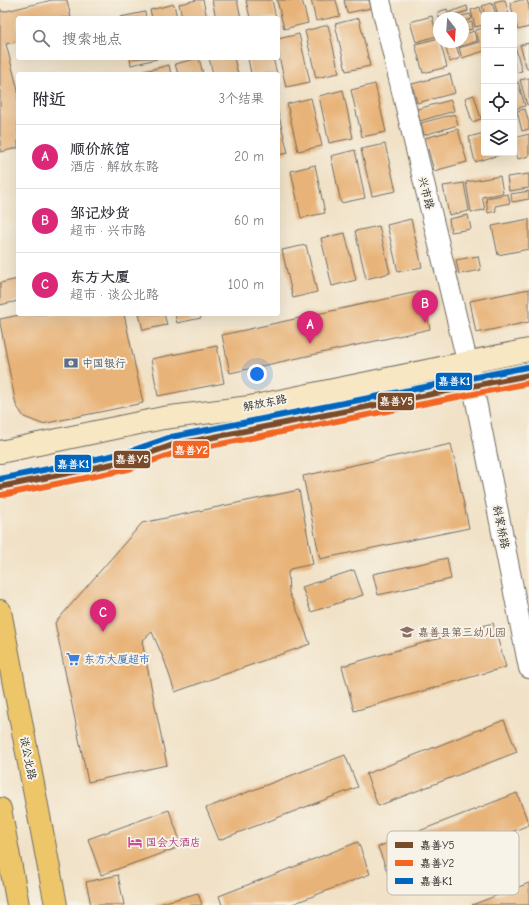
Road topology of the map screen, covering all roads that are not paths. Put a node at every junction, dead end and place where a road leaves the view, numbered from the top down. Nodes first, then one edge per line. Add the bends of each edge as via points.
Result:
1 (380, 0) edge
2 (529, 350) edge
3 (467, 363) junction
4 (529, 374) edge
5 (472, 386) junction
6 (0, 452) edge
7 (0, 487) edge
8 (0, 611) edge
9 (529, 668) edge
10 (0, 809) edge
11 (4, 849) edge
12 (18, 905) edge
13 (56, 905) edge

1 - 3 street, 兴市路
2 - 3 main road, 解放东路
3 - 5 street, 兴市路
3 - 6 main road, 解放东路 via 250,407 163,418
4 - 5 main road
5 - 7 main road via 173,445 127,461
5 - 9 street, 斜家桥路
8 - 13 main road, 谈公北路
10 - 11 main road
11 - 12 main road

